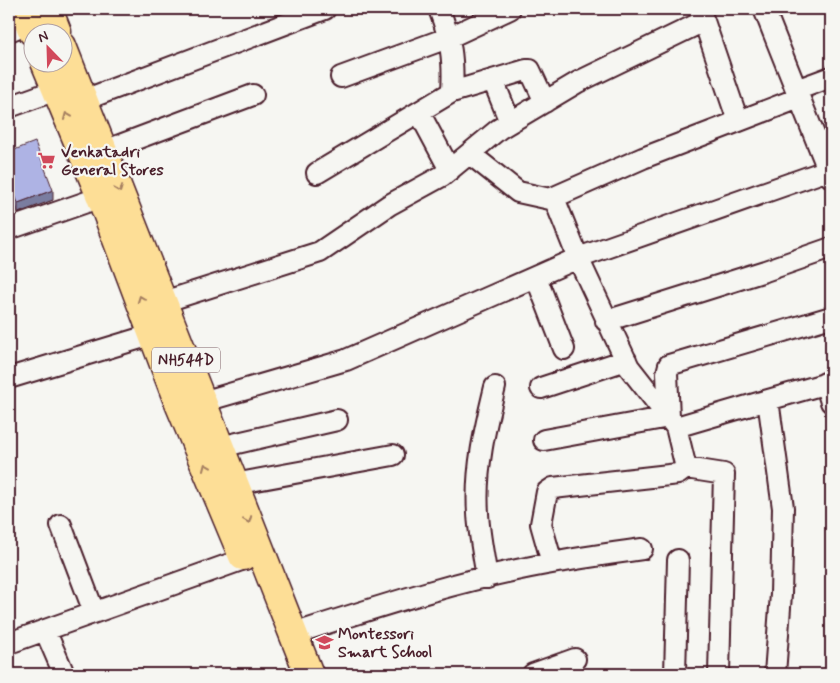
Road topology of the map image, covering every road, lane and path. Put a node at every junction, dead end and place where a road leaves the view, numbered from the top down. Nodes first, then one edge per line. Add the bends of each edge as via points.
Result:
1 (325, 9) edge
2 (439, 9) edge
3 (510, 9) edge
4 (764, 9) edge
5 (702, 15) edge
6 (450, 37) junction
7 (72, 71) edge
8 (49, 72) edge
9 (341, 77) dead end
10 (831, 77) edge
11 (493, 80) junction
12 (56, 90) junction
13 (452, 92) junction
14 (798, 94) junction
15 (253, 95) dead end
16 (84, 100) junction
17 (545, 102) junction
18 (9, 108) edge
19 (419, 112) junction
20 (738, 121) junction
21 (510, 122) junction
22 (104, 151) junction
23 (470, 154) junction
24 (450, 170) junction
25 (830, 172) edge
26 (317, 173) dead end
27 (101, 198) junction
28 (554, 198) junction
29 (9, 230) edge
30 (831, 248) edge
31 (578, 258) junction
32 (536, 277) junction
33 (163, 302) junction
34 (831, 317) edge
35 (606, 321) junction
36 (154, 334) junction
37 (564, 348) dead end
38 (626, 360) junction
39 (9, 378) edge
40 (495, 387) dead end
41 (542, 388) dead end
42 (829, 389) edge
43 (768, 400) junction
44 (202, 402) junction
45 (336, 420) dead end
46 (673, 422) junction
47 (544, 440) dead end
48 (220, 447) junction
49 (393, 455) dead end
50 (686, 468) junction
51 (234, 484) junction
52 (61, 525) dead end
53 (642, 549) dead end
54 (244, 559) junction
55 (678, 560) dead end
56 (552, 563) junction
57 (487, 578) junction
58 (94, 612) junction
59 (45, 630) junction
60 (294, 634) junction
61 (9, 643) edge
62 (575, 659) dead end
63 (64, 674) edge
64 (289, 674) edge
65 (309, 674) edge
66 (533, 674) edge
67 (674, 674) edge
68 (719, 674) edge
69 (775, 674) edge

1 - 16 street
2 - 6 street
3 - 6 street
4 - 14 street
5 - 17 street
5 - 20 street
6 - 9 street
6 - 13 street via 454,61
7 - 16 highway, NH544D
8 - 12 highway, NH544D
10 - 14 street
11 - 13 street
11 - 17 street via 530,70
11 - 21 street
12 - 18 street
27 -> 12 highway, NH544D
13 - 19 street
14 - 20 street
14 - 25 street
15 - 22 street
16 - 22 highway, NH544D
17 - 21 street
19 - 24 street
19 - 26 street
20 - 28 street via 643,158
21 - 23 street
22 -> 33 highway, NH544D
23 - 24 street
23 - 28 street via 518,192
24 - 33 street via 389,205 320,252
25 - 31 street
27 - 29 street
36 -> 27 highway, NH544D
28 - 31 street
30 - 35 street
31 - 32 street
31 - 35 street
32 - 37 street
32 - 44 street via 346,360
33 - 44 highway, NH544D
34 - 46 street via 669,365 666,373
35 - 38 street
36 - 39 street
54 -> 36 highway, NH544D via 176,396
38 - 41 street
38 - 46 street
40 - 57 street via 478,487 478,514
42 - 43 street
43 - 46 street
43 - 69 street via 783,508
44 - 48 highway, NH544D
45 - 48 street
46 - 47 street
46 - 50 street
48 - 51 highway, NH544D
49 - 51 street
50 - 56 street via 668,476 550,490 545,495 541,524
50 - 68 street via 724,474
51 -> 60 highway, NH544D
52 - 58 street
53 - 56 street
54 - 58 street
54 - 64 highway, NH544D
55 - 67 street
56 - 57 street
57 - 60 street
58 - 59 street
59 - 61 street
59 - 63 street
60 - 65 highway, NH544D
62 - 66 street

